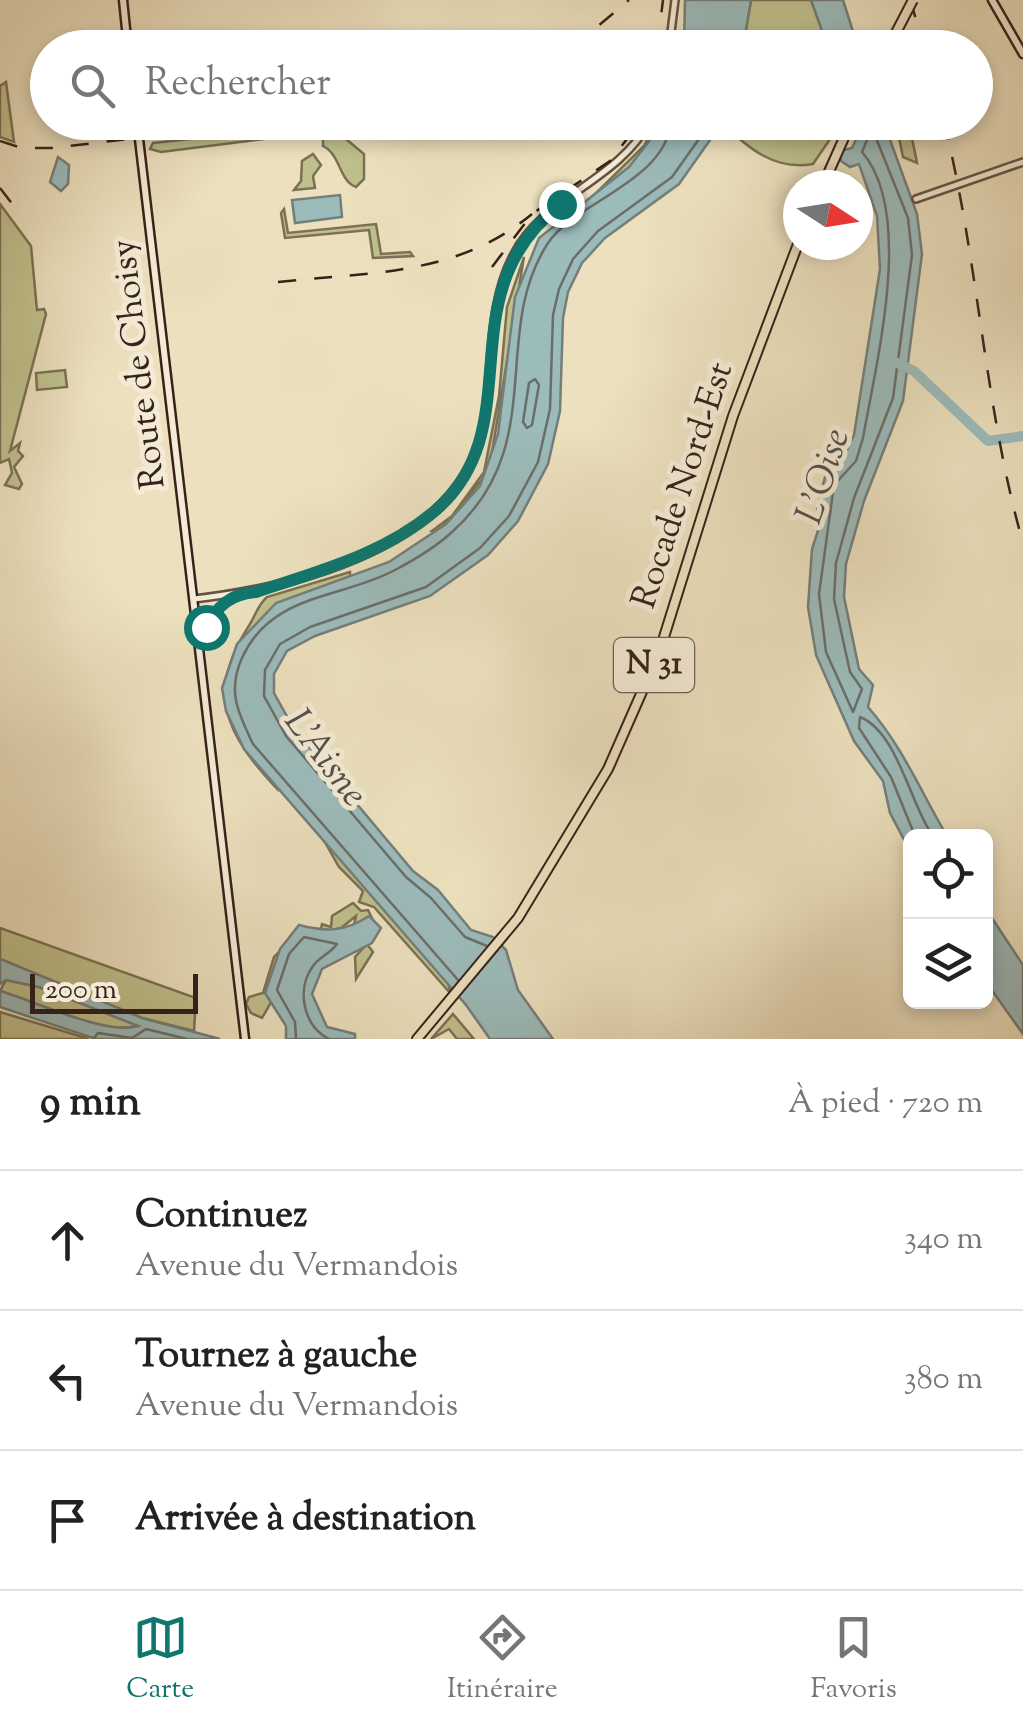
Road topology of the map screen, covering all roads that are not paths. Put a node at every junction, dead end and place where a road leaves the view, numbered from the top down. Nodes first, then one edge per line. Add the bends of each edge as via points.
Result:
1 (123, 0) edge
2 (675, 0) edge
3 (913, 0) edge
4 (992, 0) edge
5 (126, 30) edge
6 (671, 30) edge
7 (897, 30) edge
8 (1023, 54) edge
9 (139, 140) edge
10 (635, 140) edge
11 (844, 140) edge
12 (1021, 162) edge
13 (830, 170) edge
14 (916, 198) dead end
15 (792, 260) edge
16 (239, 593) junction
17 (206, 598) junction
18 (193, 599) junction
19 (195, 613) junction
20 (214, 613) junction
21 (198, 646) junction
22 (245, 1039) edge
23 (418, 1039) edge

1 - 5 street
2 - 6 street
3 - 7 main road, bridge
4 - 8 street
9 - 18 street, Route de Choisy
10 - 16 street via 616,165 540,220 516,250 498,295 479,446 453,493 421,522 362,555
11 - 13 main road
12 - 14 street
15 - 23 main road, Rocade Nord-Est / N 31 via 733,416 664,637 608,769 518,918
16 - 17 street
16 - 20 street
17 - 18 street
17 - 20 street
18 - 19 street, Route de Choisy
19 - 20 street
19 - 21 street, Route de Choisy
20 - 21 street
21 - 22 street, Route de Choisy

